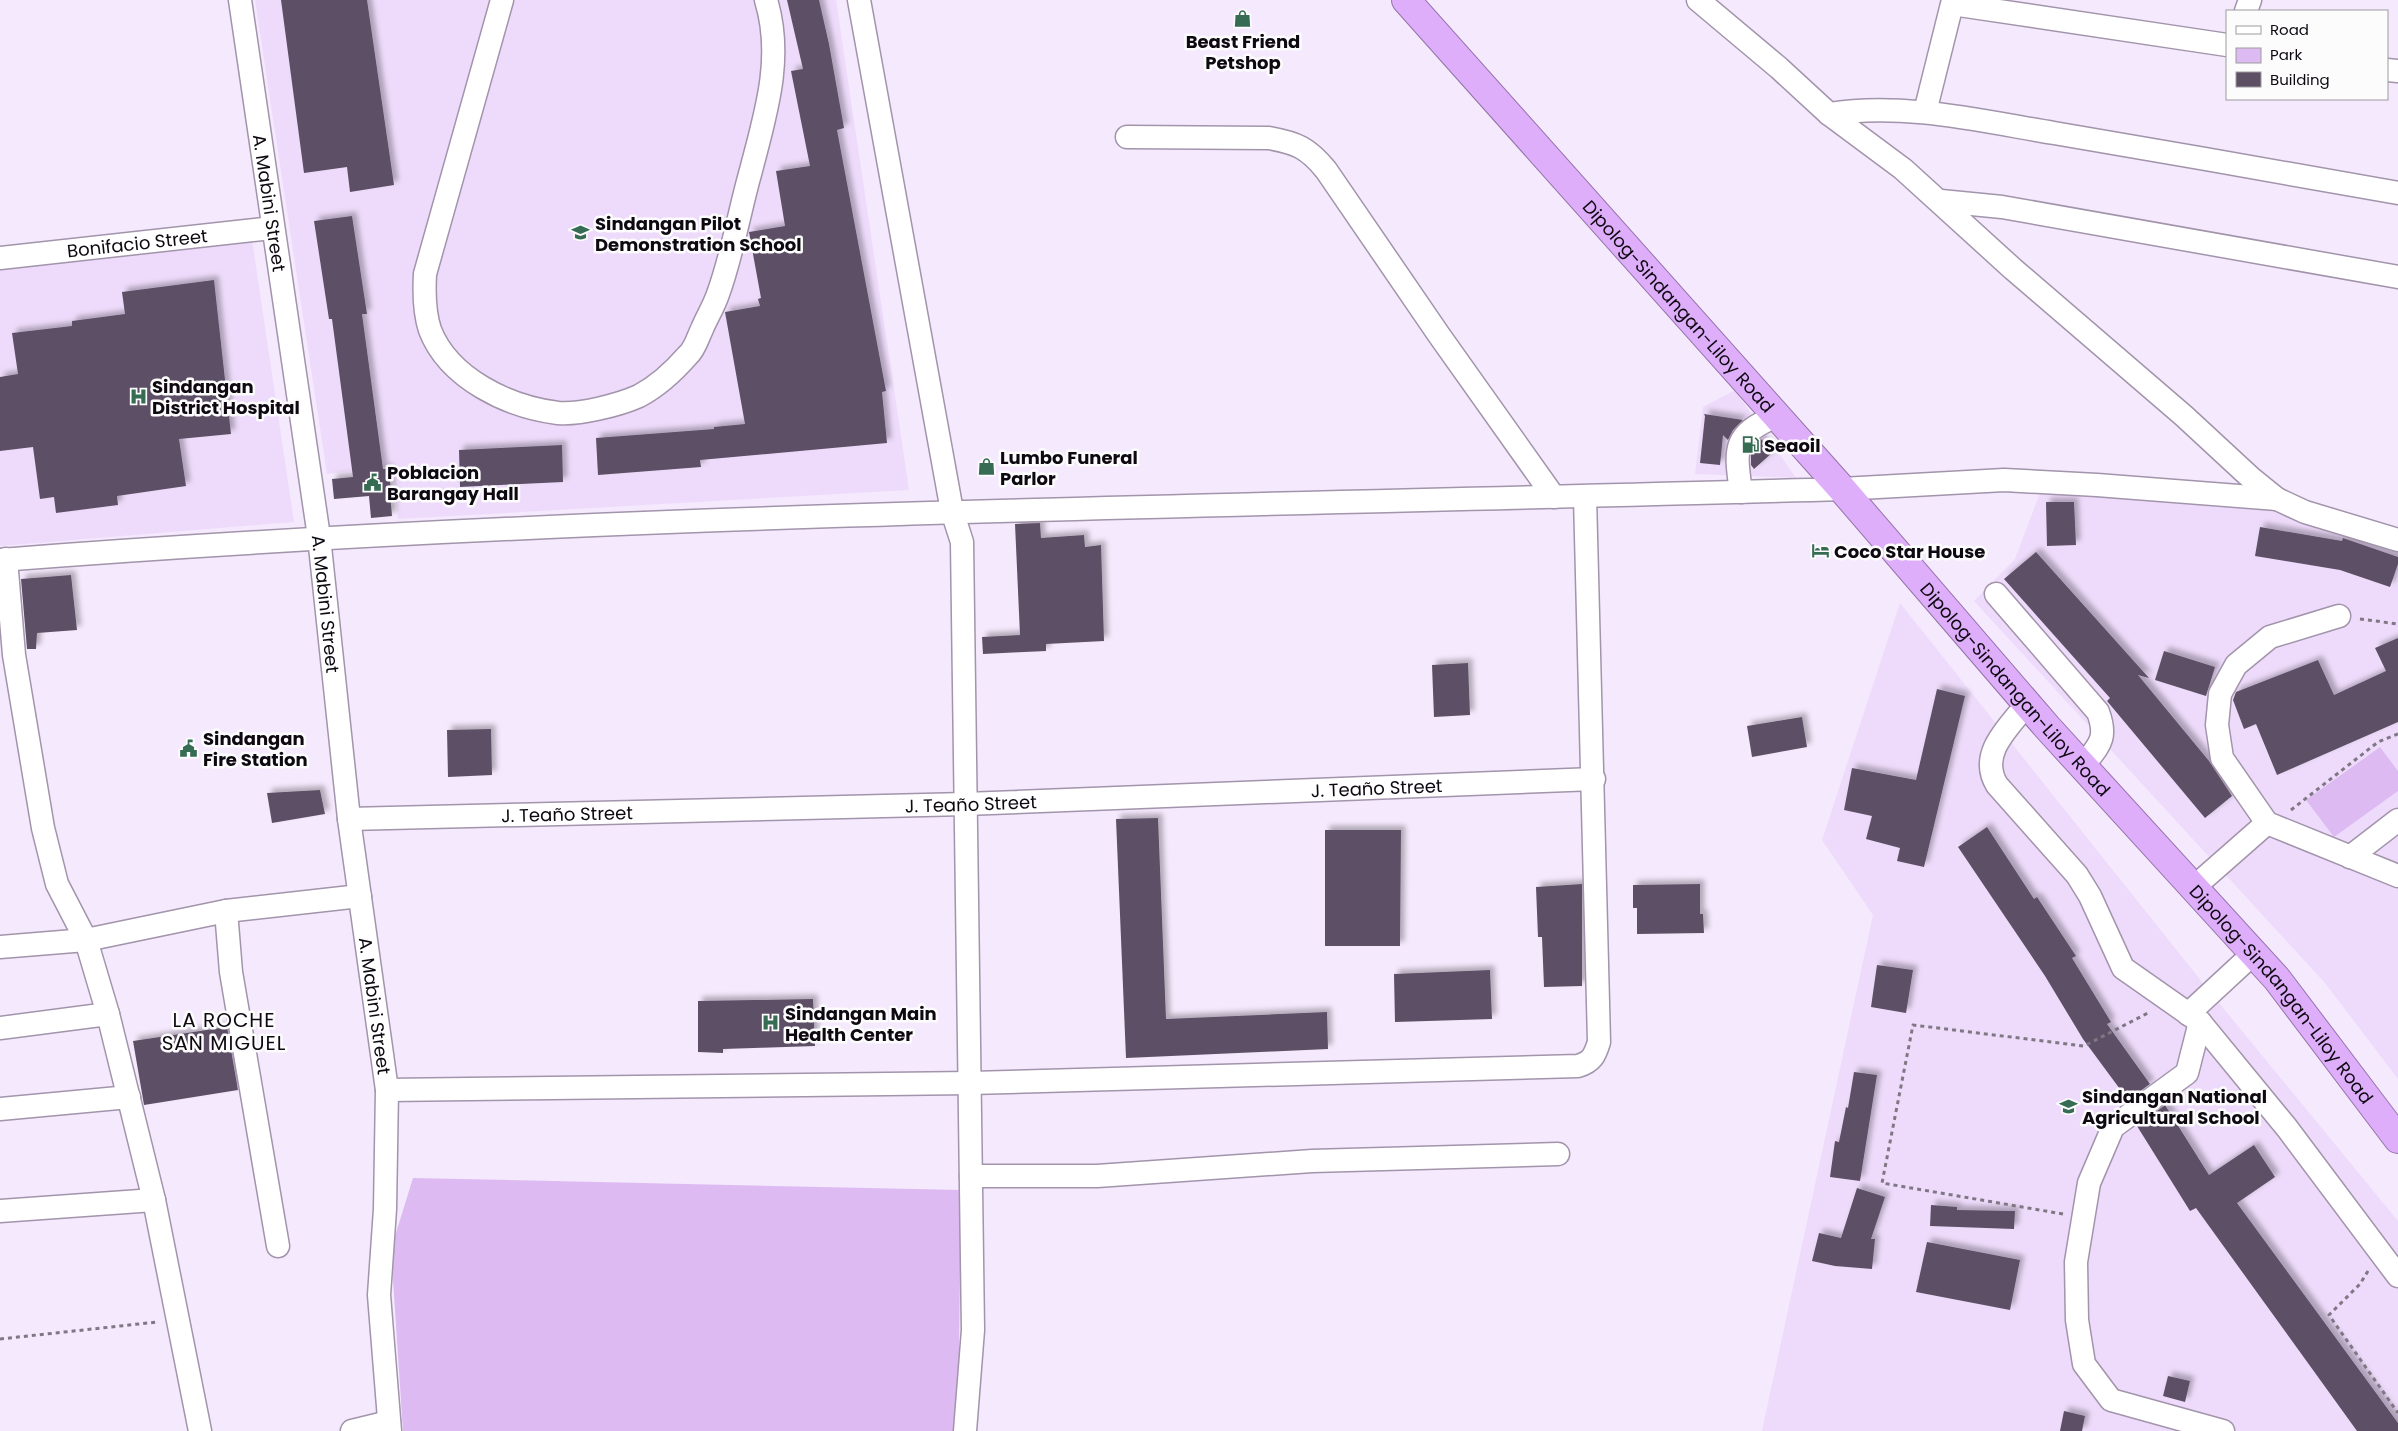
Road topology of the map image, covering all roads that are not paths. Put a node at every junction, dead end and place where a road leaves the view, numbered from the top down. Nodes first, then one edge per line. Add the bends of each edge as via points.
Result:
1 (240, 0) edge
2 (502, 0) edge
3 (766, 0) edge
4 (859, 0) edge
5 (1406, 0) edge
6 (1698, 0) edge
7 (1952, 2) edge
8 (2038, 8) edge
9 (2226, 45) edge
10 (1925, 112) junction
11 (1829, 114) junction
12 (1127, 137) dead end
13 (2398, 193) edge
14 (1940, 202) junction
15 (272, 228) junction
16 (0, 258) edge
17 (2398, 277) edge
18 (1777, 416) junction
19 (1842, 489) junction
20 (1741, 492) junction
21 (1585, 496) junction
22 (1554, 497) junction
23 (2277, 499) junction
24 (952, 511) junction
25 (319, 537) junction
26 (2398, 540) edge
27 (3, 560) edge
28 (1996, 594) dead end
29 (2339, 616) road end
30 (2027, 704) junction
31 (2082, 766) junction
32 (1594, 779) junction
33 (965, 804) junction
34 (349, 818) junction
35 (2398, 820) edge
36 (2269, 824) junction
37 (2350, 857) junction
38 (2398, 876) edge
39 (2193, 888) junction
40 (360, 896) junction
41 (226, 910) junction
42 (86, 940) junction
43 (0, 947) edge
44 (2254, 953) junction
45 (2186, 1013) junction
46 (108, 1014) junction
47 (0, 1028) edge
48 (971, 1083) junction
49 (387, 1090) junction
50 (129, 1097) junction
51 (0, 1110) edge
52 (2395, 1129) edge
53 (1558, 1154) dead end
54 (971, 1176) junction
55 (154, 1200) junction
56 (0, 1211) edge
57 (278, 1246) dead end
58 (2398, 1276) edge
59 (389, 1426) edge
60 (200, 1431) edge
61 (352, 1431) edge
62 (965, 1431) edge
63 (2223, 1431) edge

1 - 15 street, A. Mabini Street
2 - 3 street via 425,274 424,298 430,330 443,354 466,376 492,393 559,413 584,411 638,396 664,379 690,354 718,294 772,92 775,46
4 - 24 street
5 - 18 highway, Dipolog-Sindangan-Liloy Road
6 - 11 street
7 - 8 street
7 - 10 street
8 - 9 street via 2061,22
10 - 11 street via 1853,110
10 - 13 street
11 - 14 street via 1903,168
12 - 22 street via 1269,138 1290,142 1314,155
14 - 17 street via 2002,207
14 - 23 street
15 - 16 street, Bonifacio Street
15 - 25 street, A. Mabini Street
18 - 19 highway, Dipolog-Sindangan-Liloy Road
18 - 20 street via 1757,424 1740,444
19 - 20 street
19 - 23 street via 2004,480
19 - 30 highway, Dipolog-Sindangan-Liloy Road
20 - 21 street
21 - 22 street
21 - 32 street
22 - 24 street
23 - 26 street via 2306,512
24 - 25 street
24 - 33 street via 962,542
25 - 27 street
25 - 34 street, A. Mabini Street
27 - 42 street via 14,655 43,828 57,884
28 - 31 street via 2098,712 2103,726 2102,740
29 - 36 street via 2270,637 2236,665 2220,694 2217,725 2222,758
30 - 31 highway, Dipolog-Sindangan-Liloy Road
30 - 45 street via 1995,749 1990,774 2077,875 2124,968
31 - 39 highway, Dipolog-Sindangan-Liloy Road
32 - 33 street, J. Teaño Street
32 - 48 street via 1599,1042 1588,1063
33 - 34 street, J. Teaño Street
33 - 48 street
34 - 40 street, A. Mabini Street
35 - 37 street
36 - 37 street
36 - 39 street
37 - 38 street
39 - 44 highway, Dipolog-Sindangan-Liloy Road
40 - 41 street
40 - 49 street, A. Mabini Street
41 - 42 street
41 - 57 street via 231,972
42 - 43 street
42 - 46 street
44 - 45 street
44 - 52 highway, Dipolog-Sindangan-Liloy Road
45 - 58 street via 2287,1128
45 - 63 street via 2187,1073 2113,1127 2090,1183 2076,1262 2077,1320 2084,1364 2111,1400
46 - 47 street
46 - 50 street
48 - 49 street
48 - 54 street
49 - 59 street, A. Mabini Street via 379,1295
50 - 51 street
50 - 55 street
53 - 54 street via 1312,1162 1097,1176
54 - 62 street via 973,1330
55 - 56 street
55 - 60 street
59 - 61 street

